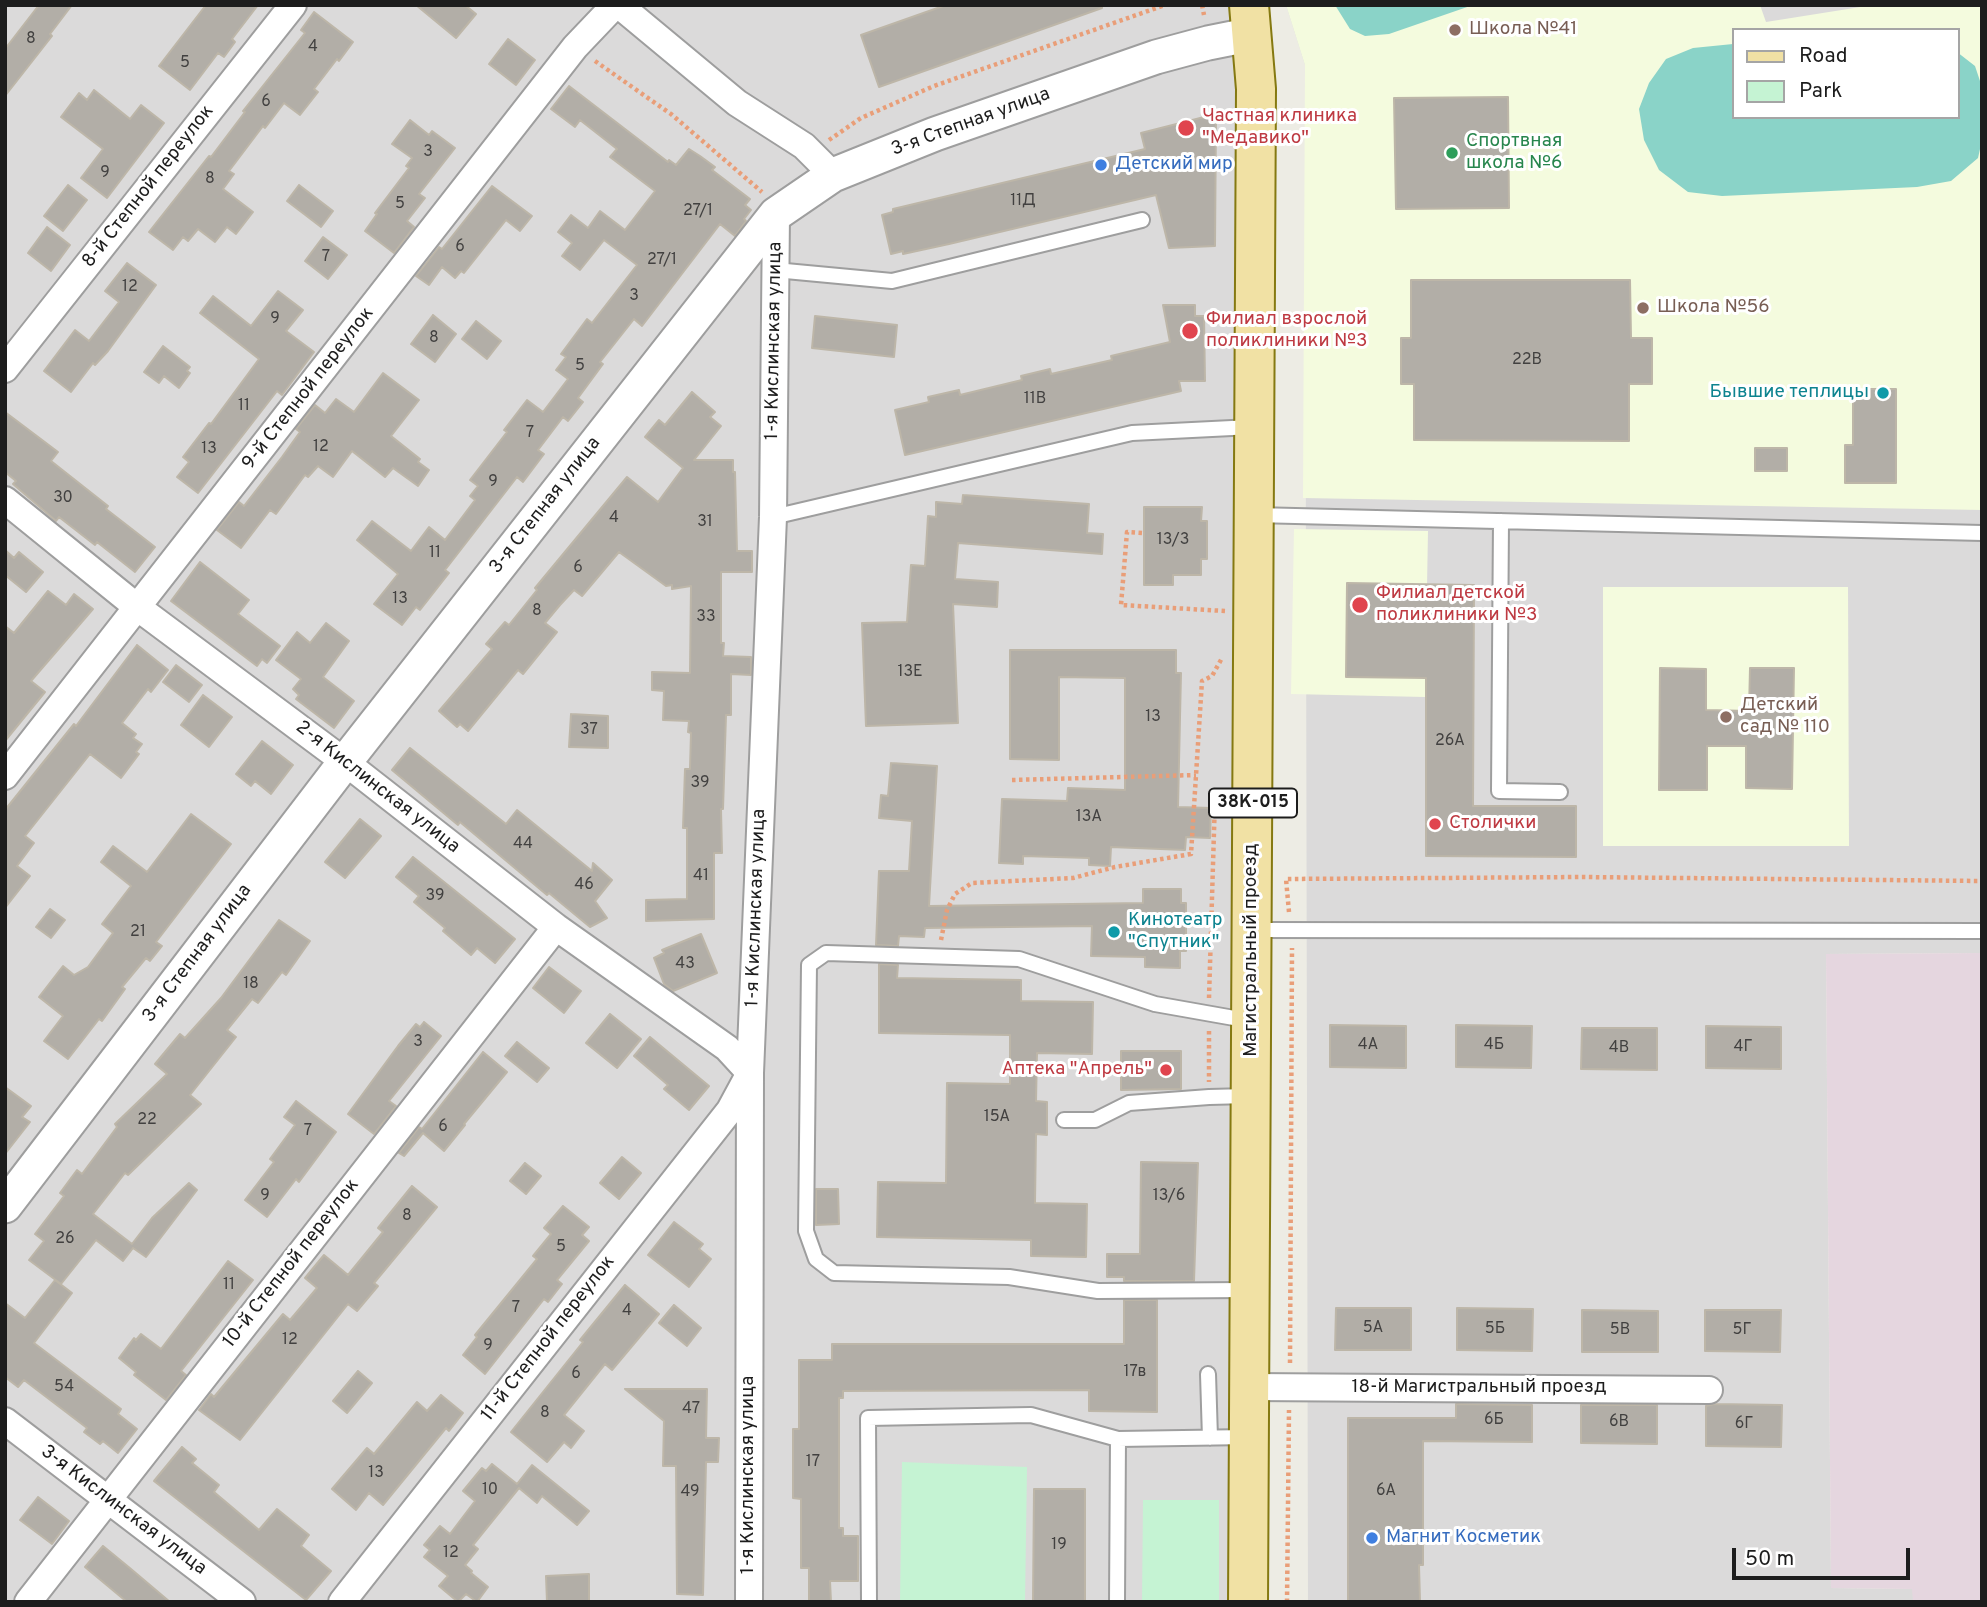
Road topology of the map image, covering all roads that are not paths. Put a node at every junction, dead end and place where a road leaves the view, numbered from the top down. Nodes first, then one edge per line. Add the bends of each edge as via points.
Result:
1 (293, 5) edge
2 (610, 7) edge
3 (1251, 19) edge
4 (822, 164) junction
5 (772, 206) junction
6 (1142, 220) dead end
7 (775, 270) junction
8 (5, 369) edge
9 (1254, 427) junction
10 (5, 500) edge
11 (1253, 515) junction
12 (773, 517) junction
13 (1501, 521) junction
14 (1982, 533) edge
15 (137, 607) junction
16 (345, 762) junction
17 (5, 776) edge
18 (1560, 792) dead end
19 (556, 927) junction
20 (1252, 930) junction
21 (1982, 931) edge
22 (1252, 1022) junction
23 (750, 1073) junction
24 (1252, 1096) junction
25 (1064, 1120) dead end
26 (5, 1206) edge
27 (1250, 1290) junction
28 (1208, 1374) dead end
29 (1250, 1387) junction
30 (1709, 1390) dead end
31 (5, 1421) edge
32 (1249, 1437) junction
33 (1210, 1438) junction
34 (1118, 1439) junction
35 (108, 1500) junction
36 (29, 1602) edge
37 (242, 1602) edge
38 (342, 1602) edge
39 (749, 1602) edge
40 (869, 1602) edge
41 (1116, 1602) edge
42 (1248, 1602) edge

1 - 8 street, 8-й Степной переулок
2 - 4 street via 737,103 804,146
2 - 15 street, 9-й Степной переулок
3 - 4 street, 3-я Степная улица via 1208,43 935,134
3 - 9 main road, Магистральный проезд / 38К-015 via 1256,89
4 - 5 street, 3-я Степная улица
5 - 7 street, 1-я Кислинская улица
5 - 16 street, 3-я Степная улица
6 - 7 lane via 892,281
7 - 12 street, 1-я Кислинская улица
9 - 11 main road, Магистральный проезд / 38К-015
9 - 12 lane via 1132,433
10 - 15 street, 2-я Кислинская улица
11 - 13 lane
11 - 20 main road, Магистральный проезд / 38К-015
12 - 23 street, 1-я Кислинская улица
13 - 14 lane
13 - 18 lane via 1499,791
15 - 16 street, 2-я Кислинская улица
15 - 17 street, 9-й Степной переулок
16 - 19 street, 2-я Кислинская улица
16 - 26 street, 3-я Степная улица
19 - 23 street, 2-я Кислинская улица via 727,1048
19 - 35 street, 10-й Степной переулок
20 - 21 lane
20 - 22 main road, Магистральный проезд / 38К-015
22 - 24 main road, Магистральный проезд / 38К-015
22 - 27 lane via 1155,1004 1019,959 826,953 809,965 806,1231 816,1259 834,1273 1009,1277 1098,1291
23 - 38 street, 11-й Степной переулок via 730,1110
23 - 39 street, 1-я Кислинская улица
24 - 25 lane via 1129,1103 1095,1119
24 - 27 main road, Магистральный проезд / 38К-015
27 - 29 main road, Магистральный проезд / 38К-015
28 - 33 lane
29 - 30 street, 18-й Магистральный проезд
29 - 32 main road, Магистральный проезд / 38К-015
31 - 35 street, 3-я Кислинская улица
32 - 33 lane
32 - 42 main road, Магистральный проезд / 38К-015
33 - 34 lane
34 - 40 lane via 1031,1415 868,1419
34 - 41 lane
35 - 36 street, 10-й Степной переулок
35 - 37 street, 3-я Кислинская улица

